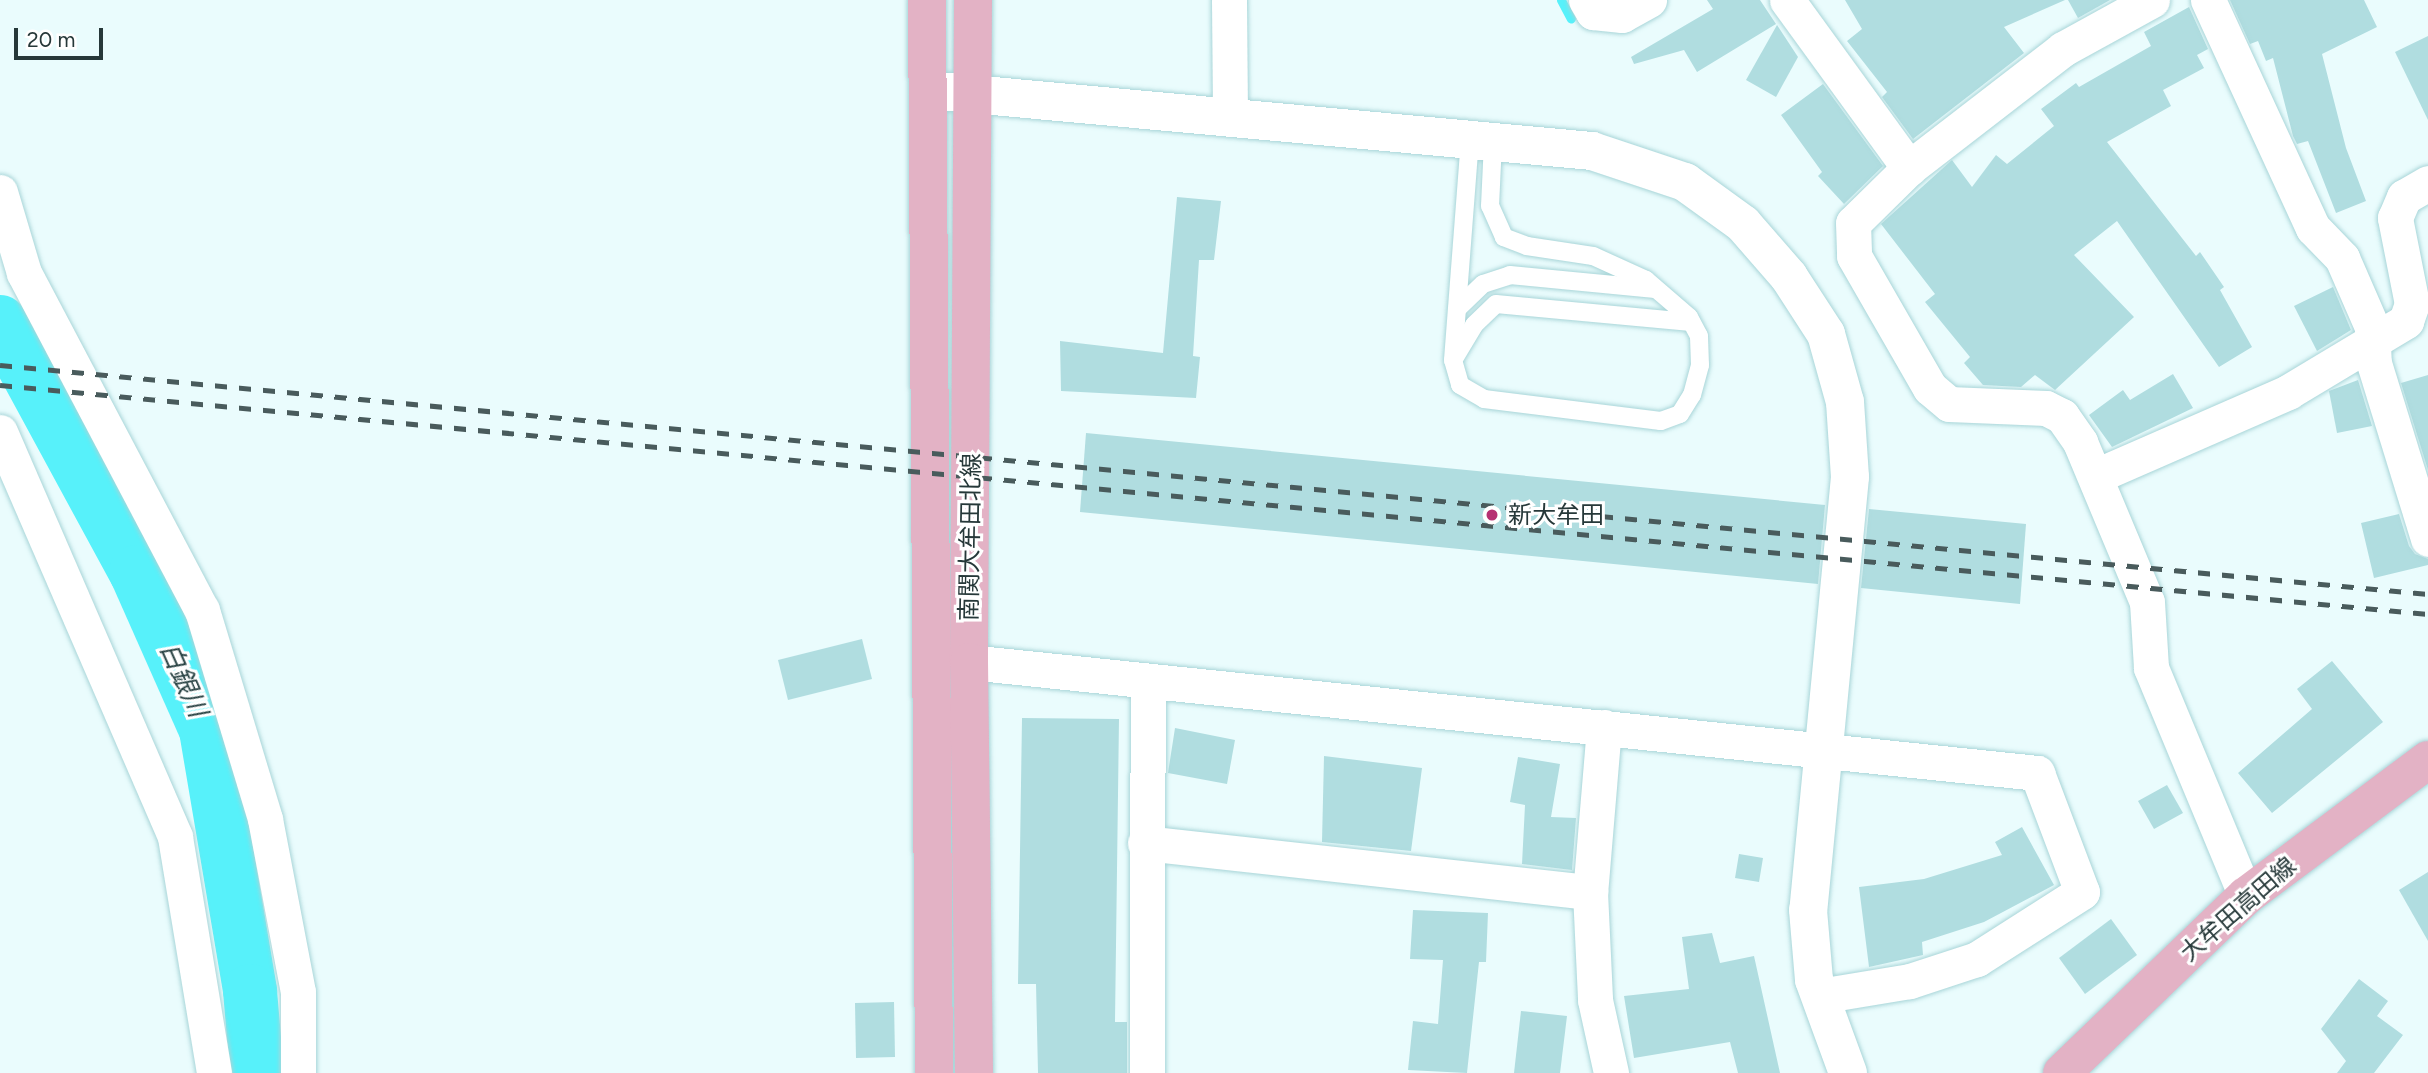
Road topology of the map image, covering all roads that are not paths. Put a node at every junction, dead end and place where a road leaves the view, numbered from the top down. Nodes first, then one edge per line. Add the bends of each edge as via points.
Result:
1 (927, 0) edge
2 (974, 0) edge
3 (1229, 0) edge
4 (1586, 0) edge
5 (1649, 0) edge
6 (1787, 0) edge
7 (2151, 0) edge
8 (2208, 0) edge
9 (928, 90) junction
10 (975, 92) junction
11 (1230, 117) junction
12 (1482, 140) junction
13 (1909, 168) junction
14 (2428, 183) edge
15 (0, 192) edge
16 (1656, 289) junction
17 (1457, 309) junction
18 (1691, 322) junction
19 (2373, 341) junction
20 (1453, 360) junction
21 (0, 432) edge
22 (2096, 476) junction
23 (2428, 538) edge
24 (968, 663) junction
25 (1149, 681) junction
26 (1604, 727) junction
27 (1824, 749) junction
28 (2428, 760) edge
29 (1145, 843) junction
30 (1590, 892) junction
31 (2246, 896) junction
32 (1819, 996) junction
33 (214, 1073) edge
34 (298, 1073) edge
35 (934, 1073) edge
36 (974, 1073) edge
37 (1147, 1073) edge
38 (1611, 1073) edge
39 (1848, 1073) edge
40 (2062, 1073) edge

1 - 9 main road, 南関大牟田北線
2 - 10 main road, 南関大牟田北線
3 - 11 street
4 - 5 street via 1593,12 1622,15
6 - 13 street
7 - 13 street via 2063,49
8 - 19 street via 2313,228 2342,258 2372,327
9 - 10 street
9 - 35 main road, 南関大牟田北線
10 - 11 street
10 - 24 main road, 南関大牟田北線
11 - 12 street
12 - 16 lane via 1490,206 1504,237 1527,246 1593,256
12 - 17 lane
12 - 27 street via 1592,151 1685,182 1743,224 1789,277 1826,334 1845,402 1850,477
13 - 22 street via 1853,223 1854,256 1930,388 1949,404 2046,408 2062,416
14 - 19 street via 2404,197 2395,218 2412,304 2406,321
15 - 34 street via 24,273 202,610 265,819 298,992
16 - 17 lane via 1510,275 1483,284
16 - 18 lane
17 - 20 lane
18 - 20 lane via 1496,304 1474,325
18 - 20 lane via 1699,336 1700,365 1692,395 1680,414 1661,421 1484,398 1460,385
19 - 22 street via 2288,392
19 - 23 street via 2374,363
21 - 33 street via 175,837
22 - 31 street via 2147,602 2151,668
24 - 25 street
24 - 36 main road, 南関大牟田北線
25 - 26 street
25 - 29 street
26 - 27 street
26 - 30 street
27 - 32 street via 1808,910
27 - 32 street via 2037,773 2082,892 1978,959 1910,981
28 - 31 main road, 大牟田高田線
29 - 30 street
29 - 37 street
30 - 38 street via 1595,1000
31 - 40 main road, 大牟田高田線
32 - 39 street

